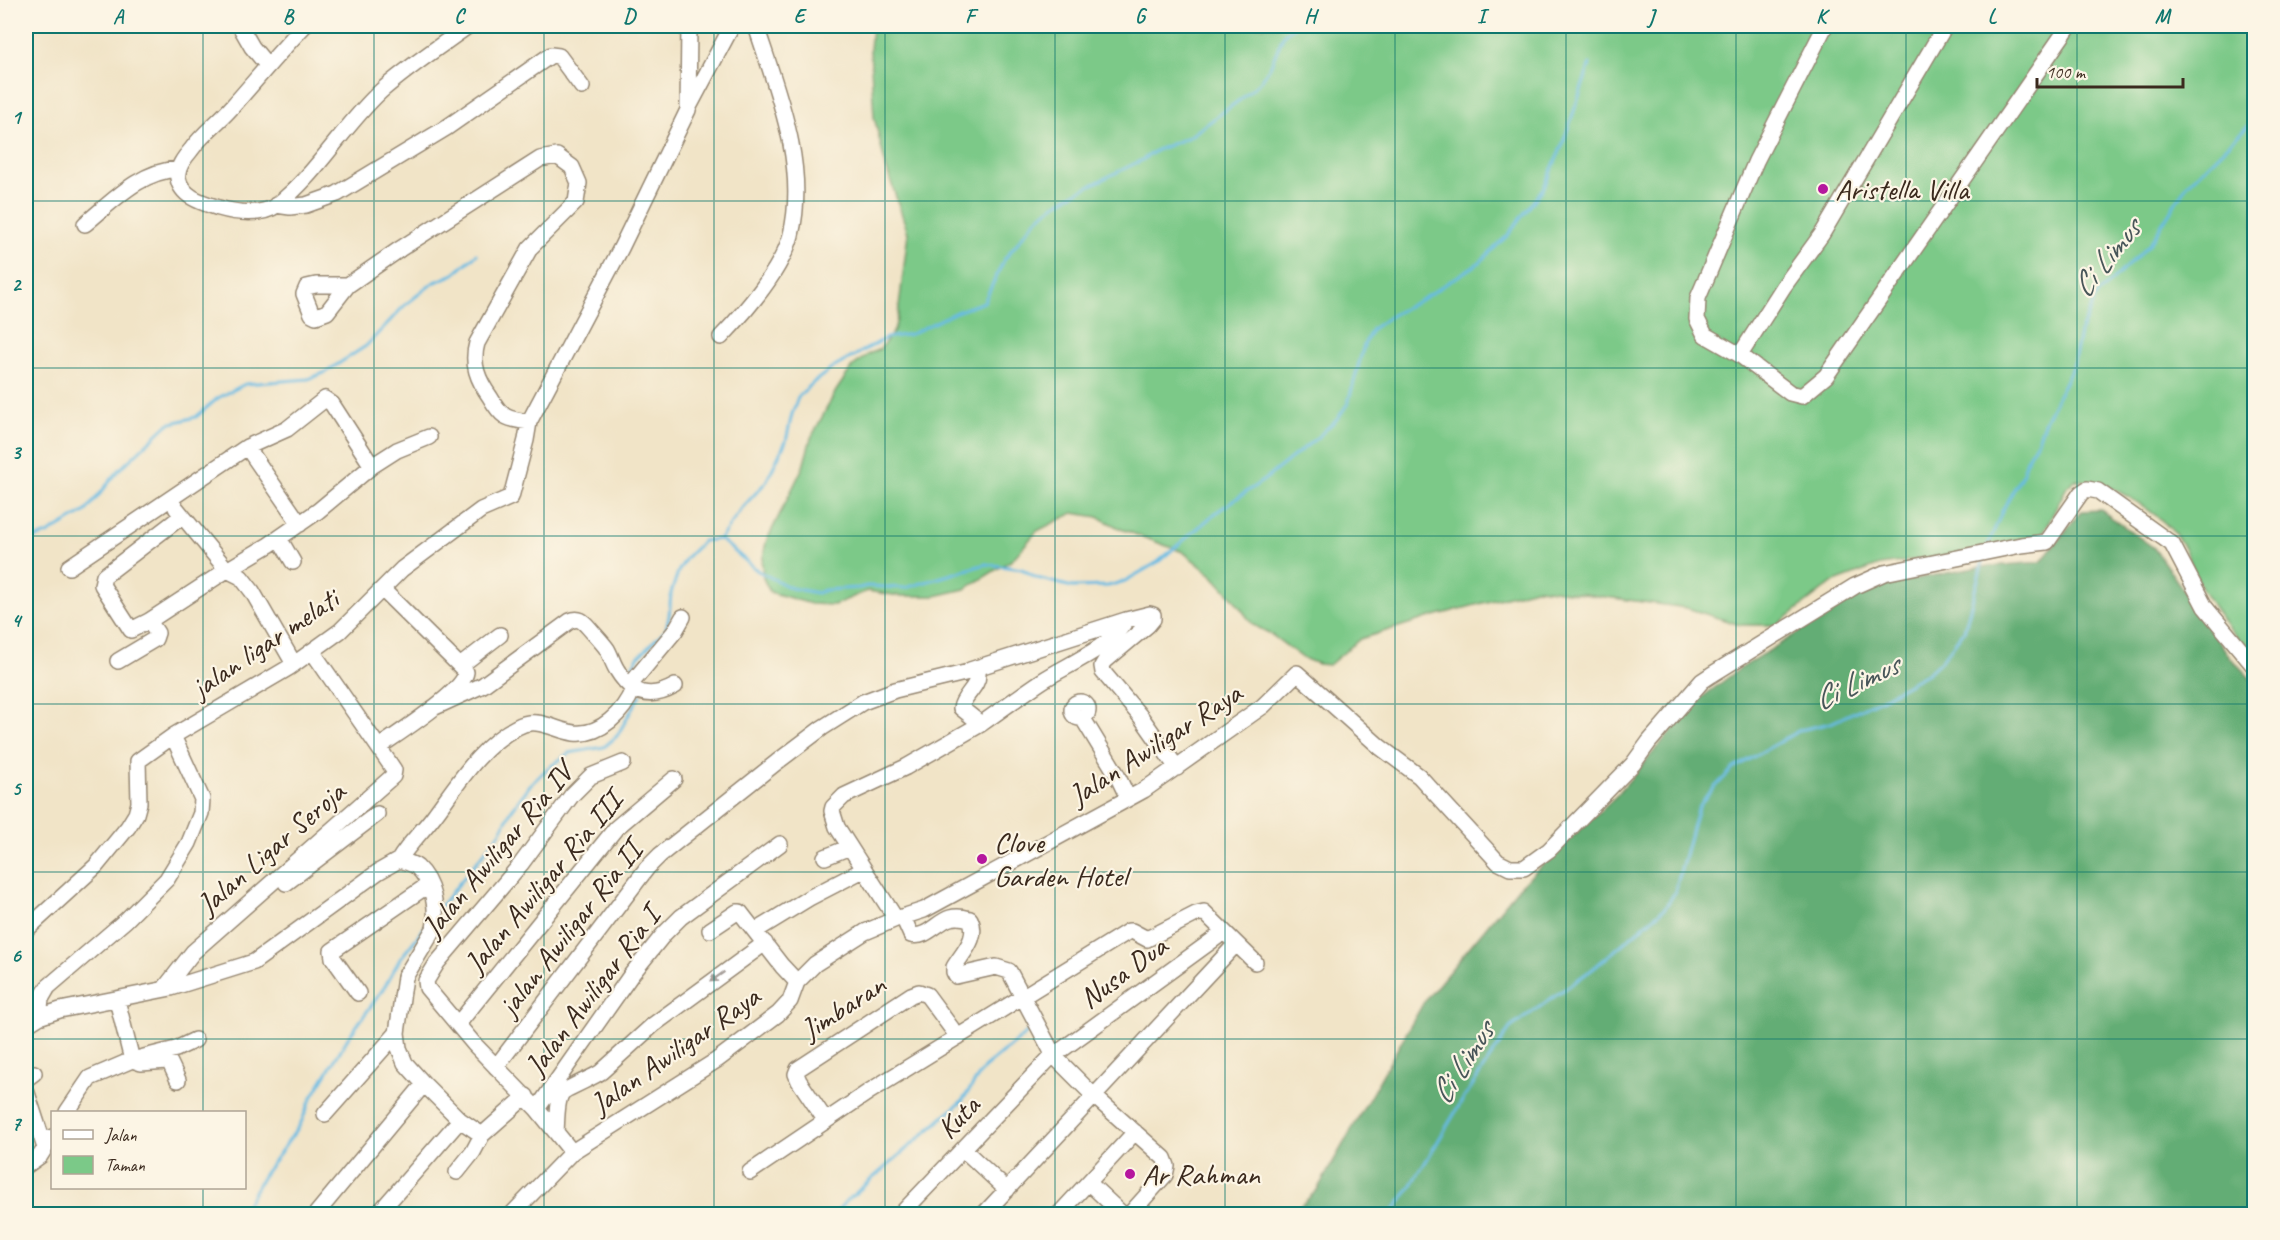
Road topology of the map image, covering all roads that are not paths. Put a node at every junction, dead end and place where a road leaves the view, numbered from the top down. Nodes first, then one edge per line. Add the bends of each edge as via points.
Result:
1 (240, 26) edge
2 (304, 26) edge
3 (468, 26) edge
4 (689, 26) edge
5 (732, 26) edge
6 (756, 26) edge
7 (1825, 26) edge
8 (1945, 26) edge
9 (2069, 26) edge
10 (267, 65) junction
11 (582, 87) dead end
12 (688, 110) junction
13 (178, 169) junction
14 (276, 206) junction
15 (85, 224) dead end
16 (348, 285) dead end
17 (721, 336) dead end
18 (1740, 355) junction
19 (529, 422) junction
20 (429, 437) dead end
21 (247, 447) junction
22 (372, 466) junction
23 (169, 498) junction
24 (182, 516) junction
25 (300, 524) junction
26 (279, 538) junction
27 (293, 562) dead end
28 (69, 567) dead end
29 (227, 570) junction
30 (382, 589) junction
31 (683, 617) dead end
32 (1126, 620) junction
33 (149, 621) junction
34 (500, 635) dead end
35 (312, 651) junction
36 (118, 661) dead end
37 (294, 664) junction
38 (460, 666) junction
39 (2254, 666) edge
40 (970, 670) junction
41 (675, 686) dead end
42 (631, 687) junction
43 (434, 708) junction
44 (1082, 717) dead end
45 (981, 724) junction
46 (173, 736) junction
47 (379, 747) junction
48 (623, 763) dead end
49 (1177, 768) junction
50 (674, 779) dead end
51 (1128, 798) junction
52 (377, 814) dead end
53 (780, 844) dead end
54 (850, 847) junction
55 (825, 857) dead end
56 (399, 860) junction
57 (863, 870) junction
58 (428, 885) junction
59 (899, 918) junction
60 (26, 930) edge
61 (710, 930) dead end
62 (1224, 932) junction
63 (760, 937) junction
64 (1236, 944) junction
65 (1256, 962) dead end
66 (797, 982) junction
67 (168, 988) junction
68 (358, 993) dead end
69 (1023, 998) junction
70 (117, 1000) junction
71 (32, 1021) edge
72 (458, 1024) junction
73 (397, 1033) junction
74 (958, 1037) junction
75 (195, 1040) dead end
76 (1054, 1056) junction
77 (132, 1060) junction
78 (496, 1066) junction
79 (178, 1080) dead end
80 (424, 1084) junction
81 (26, 1090) edge
82 (526, 1096) junction
83 (1094, 1096) junction
84 (537, 1109) junction
85 (68, 1111) edge
86 (325, 1114) dead end
87 (460, 1120) junction
88 (826, 1121) junction
89 (556, 1132) junction
90 (1135, 1132) junction
91 (482, 1135) junction
92 (49, 1142) edge
93 (964, 1150) junction
94 (572, 1152) junction
95 (26, 1166) edge
96 (457, 1172) dead end
97 (750, 1172) dead end
98 (1089, 1183) junction
99 (1007, 1190) junction
100 (316, 1215) edge
101 (378, 1215) edge
102 (512, 1215) edge
103 (901, 1215) edge
104 (984, 1215) edge
105 (1059, 1215) edge
106 (1122, 1215) edge
107 (1130, 1215) edge

1 - 10 street
2 - 10 street
3 - 14 street via 380,92 311,173
4 - 12 street
5 - 12 street, jalan ligar melati
6 - 17 street via 783,111 795,175 794,217 790,237 773,273
7 - 18 street via 1756,161 1698,298 1696,319 1705,335
8 - 18 street via 1822,234
9 - 18 street via 1826,376 1802,396 1790,393
10 - 13 street via 254,84 191,149
11 - 14 street via 559,56 551,55 446,128 337,195 298,206
12 - 19 street, jalan ligar melati
13 - 14 street via 183,188 194,200 239,212
13 - 15 street via 147,176
16 - 19 street via 540,159 557,156 564,160 579,183 576,202 530,248 474,353 478,378 498,410 510,418
19 - 30 street, jalan ligar melati via 511,497 473,516 402,569
20 - 22 street
21 - 22 street via 287,429 327,399
21 - 23 street
21 - 25 street
22 - 25 street
23 - 24 street
23 - 28 street
24 - 29 street
24 - 33 street via 102,580 106,594 129,628 134,630
25 - 26 street
26 - 27 street
26 - 29 street
29 - 33 street
29 - 37 street via 241,577 252,591
30 - 35 street, jalan ligar melati
30 - 38 street
31 - 42 street
32 - 40 street, jalan Awiligar Ria II
32 - 45 street via 1096,648
32 - 49 street, jalan Awiligar Ria II via 1150,614 1154,619 1105,661 1103,672
33 - 36 street via 157,633 155,639
34 - 38 street
35 - 37 street, jalan ligar melati
35 - 47 street
37 - 46 street, jalan ligar melati
38 - 43 street via 466,678
39 - 49 street, Jalan Awiligar Raya via 2205,607 2172,544 2098,491 2087,489 2047,542 1884,573 1855,586 1711,675 1633,764 1549,850 1517,869 1498,862 1419,776 1380,747 1297,673 1263,705
40 - 45 street via 978,673 979,678 962,708
40 - 78 street, jalan Awiligar Ria II via 877,695 822,728 660,855 646,868
41 - 42 street via 663,693 650,694
42 - 43 street via 617,671 608,650 582,620 575,619 483,685
42 - 56 street via 619,713 595,729 574,733 533,722 509,732 474,763
43 - 47 street
44 - 51 street
45 - 54 street via 836,803 832,811 835,821
46 - 60 street, jalan ligar melati via 138,761 140,792 136,814 119,839
46 - 71 street via 202,799 201,813 189,843 167,879 48,987
47 - 67 street, Jalan Ligar Seroja via 394,770 393,776 201,945 181,965
48 - 72 street, Jalan Awiligar Ria IV via 591,776 572,795 521,864 426,977 426,985
49 - 51 street, Jalan Awiligar Raya
50 - 72 street, Jalan Awiligar Ria III via 616,828
51 - 59 street, Jalan Awiligar Raya via 934,905
52 - 67 street via 281,887
53 - 84 street, Jalan Awiligar Ria I via 681,917 664,934
54 - 55 street
54 - 57 street
56 - 58 street via 416,866
56 - 67 street via 254,962
57 - 59 street
57 - 63 street via 809,898
58 - 68 street via 332,951
58 - 73 street via 436,906 434,929 405,977
59 - 66 street, Jalan Awiligar Raya via 849,941
59 - 69 street via 914,937 948,918 970,919 973,937 954,967 956,976 1004,968 1012,975
61 - 63 street via 738,911
62 - 64 street, Nusa Dua
62 - 69 street, Nusa Dua via 1204,912 1147,939 1129,931
62 - 76 street, Nusa Dua
63 - 66 street
63 -> 89 street via 601,1072 565,1090 560,1098
64 - 65 street, Nusa Dua
64 - 83 street
66 - 94 street, Jalan Awiligar Raya via 786,1006 753,1033
67 - 70 street
69 - 74 street
69 - 76 street
70 - 71 street via 76,1006
70 - 77 street
72 - 78 street
73 - 80 street via 401,1057
73 - 86 street
74 - 88 street
74 - 88 street, Jimbaran via 927,995 911,995 798,1069 799,1081
75 - 77 street
76 - 83 street
76 - 93 street, Kuta
77 - 79 street via 167,1061
77 - 85 street via 90,1078
78 - 82 street
80 - 87 street
80 - 100 street
81 - 92 street
82 - 84 street
82 - 91 street
83 - 90 street
83 - 99 street
84 - 89 street
87 - 91 street
87 - 101 street
88 - 97 street
89 - 94 street
90 - 98 street
90 - 107 street via 1164,1158 1167,1166 1165,1175
91 - 96 street
92 - 95 street via 40,1156
93 - 99 street
93 - 103 street, Kuta
94 - 102 street, Jalan Awiligar Raya
98 - 105 street
98 - 106 street
99 - 104 street

